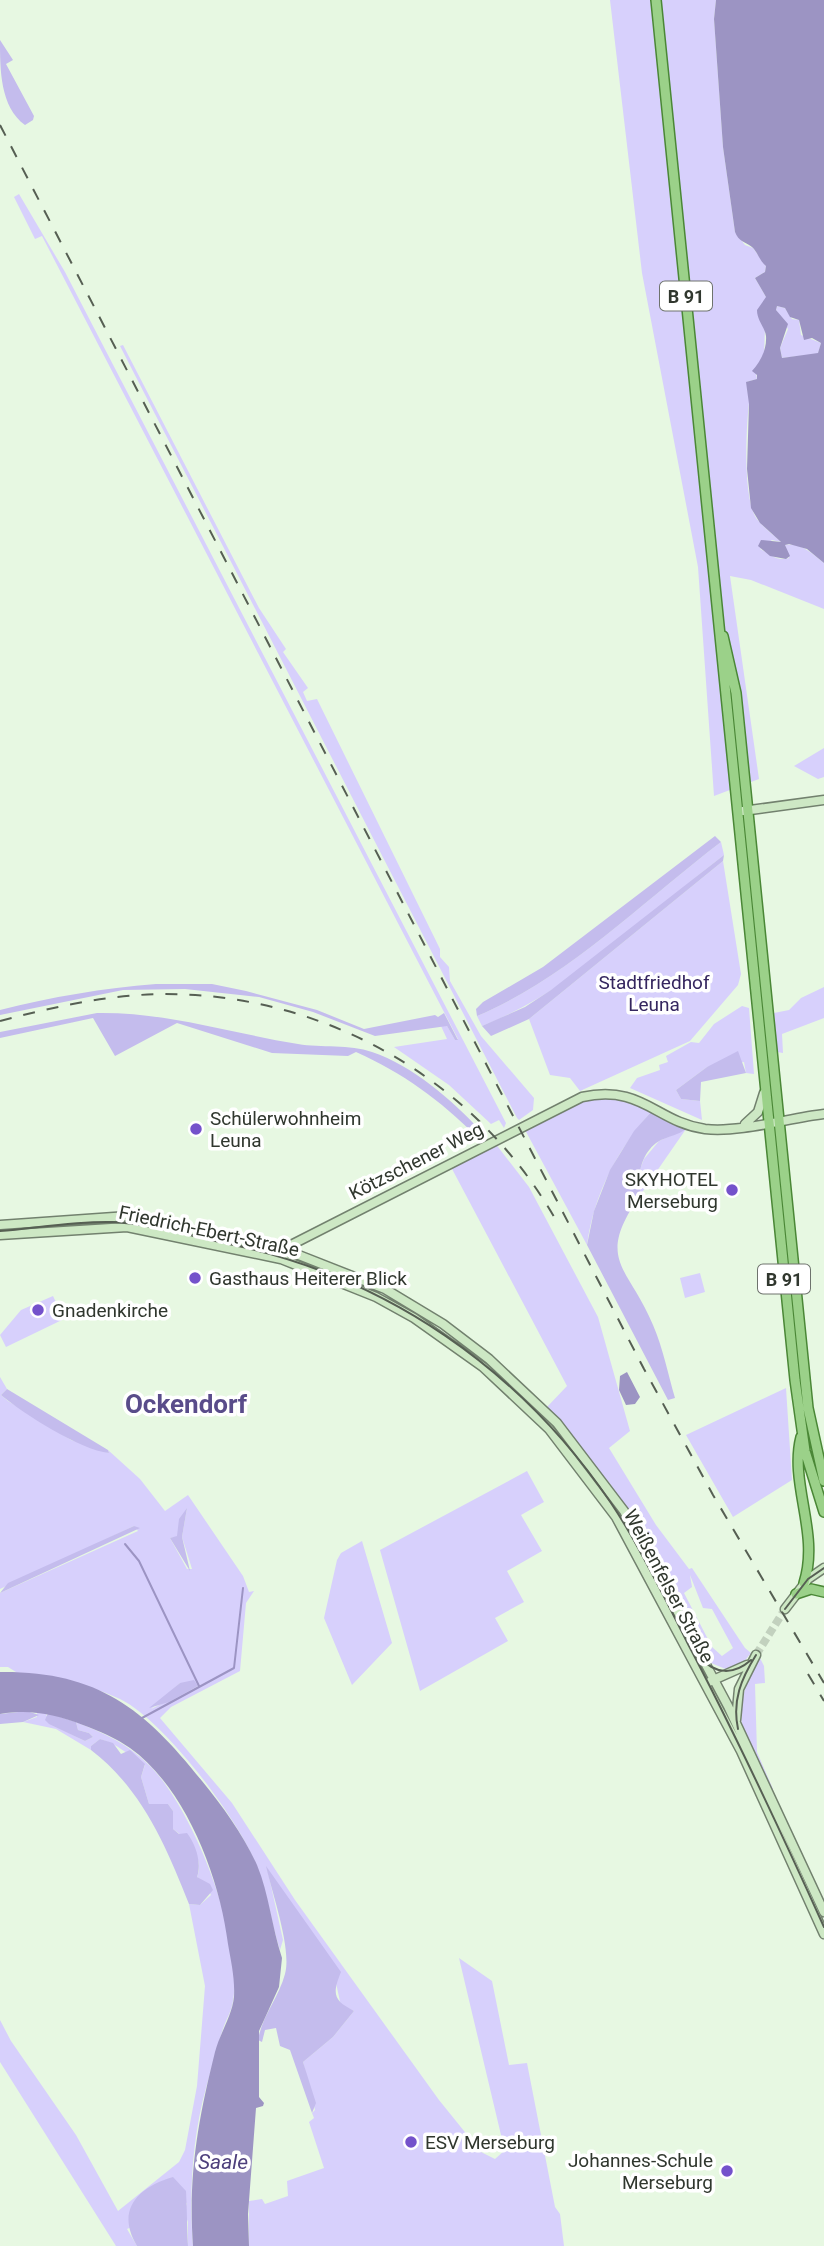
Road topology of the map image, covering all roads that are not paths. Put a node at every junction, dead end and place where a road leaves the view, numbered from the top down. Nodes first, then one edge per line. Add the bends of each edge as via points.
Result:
1 (656, 0) edge
2 (714, 593) junction
3 (824, 800) edge
4 (737, 811) junction
5 (747, 811) junction
6 (764, 1093) junction
7 (824, 1114) edge
8 (778, 1120) junction
9 (767, 1122) junction
10 (742, 1126) junction
11 (0, 1225) edge
12 (0, 1234) edge
13 (286, 1250) junction
14 (281, 1259) junction
15 (802, 1435) junction
16 (599, 1475) joint
17 (588, 1479) joint
18 (824, 1481) edge
19 (824, 1512) edge
20 (824, 1568) edge
21 (804, 1583) junction
22 (824, 1592) edge
23 (796, 1594) junction
24 (785, 1609) tunnel mouth
25 (714, 1679) junction
26 (704, 1684) junction
27 (732, 1704) junction
28 (719, 1710) junction
29 (734, 1730) junction
30 (824, 1912) edge
31 (824, 1934) edge

1 - 2 main road, B 91
2 - 4 main road, B 91
2 - 5 main road, B 91 via 736,693
3 - 5 main road
4 - 5 main road
4 - 6 main road, B 91
5 - 8 main road, B 91
6 - 9 main road, B 91
6 - 10 main road via 758,1112
7 - 8 main road, Kötzschener Weg
8 - 9 main road, Kötzschener Weg
8 - 18 main road, B 91 via 807,1408
9 - 10 main road, Kötzschener Weg
9 - 15 main road, B 91
10 - 13 main road, Kötzschener Weg via 693,1126 644,1101 621,1095 601,1093 573,1100
11 - 13 main road, Friedrich-Ebert-Straße via 128,1216
12 - 14 main road, Friedrich-Ebert-Straße via 127,1227
13 - 14 main road
13 - 16 main road, Friedrich-Ebert-Straße via 385,1289 443,1324 543,1408
14 - 17 main road, Friedrich-Ebert-Straße via 376,1297 460,1349 535,1415
15 - 19 main road, B 91
15 - 21 main road via 799,1456 811,1554
16 - 25 main road, Weißenfelser Straße via 638,1534
17 - 26 main road, Weißenfelser Straße via 616,1517
20 - 21 main road
21 - 23 main road
22 - 23 main road via 811,1589
23 - 24 main road
25 - 26 main road
25 - 27 main road, Weißenfelser Straße
25 - 27 main road via 739,1671 755,1657
26 - 28 main road, Weißenfelser Straße
27 - 28 main road
27 - 29 main road, Weißenfelser Straße
28 - 29 main road, Weißenfelser Straße
29 - 30 main road, Weißenfelser Straße
29 - 31 main road, Weißenfelser Straße

